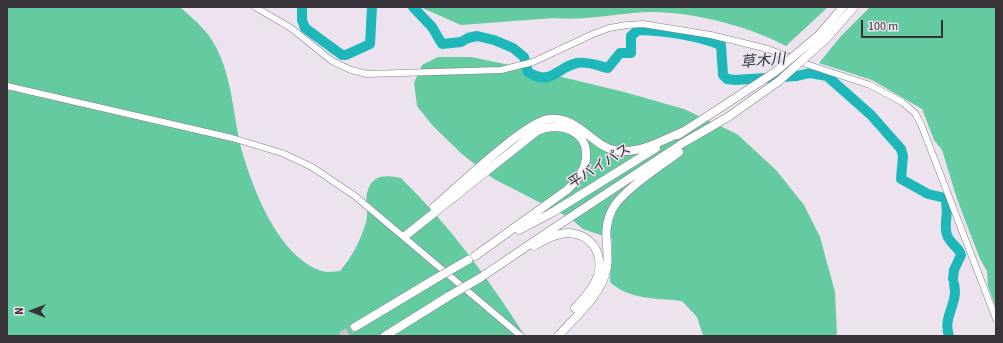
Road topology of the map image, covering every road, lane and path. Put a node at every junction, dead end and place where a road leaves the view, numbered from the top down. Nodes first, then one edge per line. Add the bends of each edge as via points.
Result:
1 (255, 7) edge
2 (843, 7) edge
3 (854, 7) edge
4 (822, 37) junction
5 (7, 86) edge
6 (725, 118) junction
7 (682, 132) junction
8 (405, 236) junction
9 (471, 258) junction
10 (502, 263) junction
11 (996, 319) edge
12 (355, 327) tunnel mouth
13 (384, 336) edge
14 (521, 336) edge
15 (551, 336) edge
16 (558, 336) edge

1 - 11 street via 291,28 332,62 361,73 486,72 521,66 609,28 643,24 711,35 768,49 885,91 915,113 921,124
2 - 4 highway, 平バイパス
3 - 4 highway, 平バイパス
4 - 6 highway, 平バイパス, bridge via 779,81
4 - 7 highway, 平バイパス, bridge via 775,72
5 - 8 street via 225,136 282,153 312,167 356,196
6 - 10 highway, 平バイパス
6 - 16 highway via 617,203 607,225 607,266 604,281
7 - 8 highway via 650,146 621,151 610,149 574,123 563,119 548,119 536,123 526,128 420,219
7 - 9 highway, 平バイパス via 553,212
8 - 9 highway via 537,131 547,126 558,126 577,133 586,150 586,160 578,179 567,190
8 - 14 street
9 - 12 highway, 平バイパス, bridge
10 - 13 highway, 平バイパス, bridge
10 - 15 highway via 552,237 567,233 577,234 595,245 600,262 595,284

